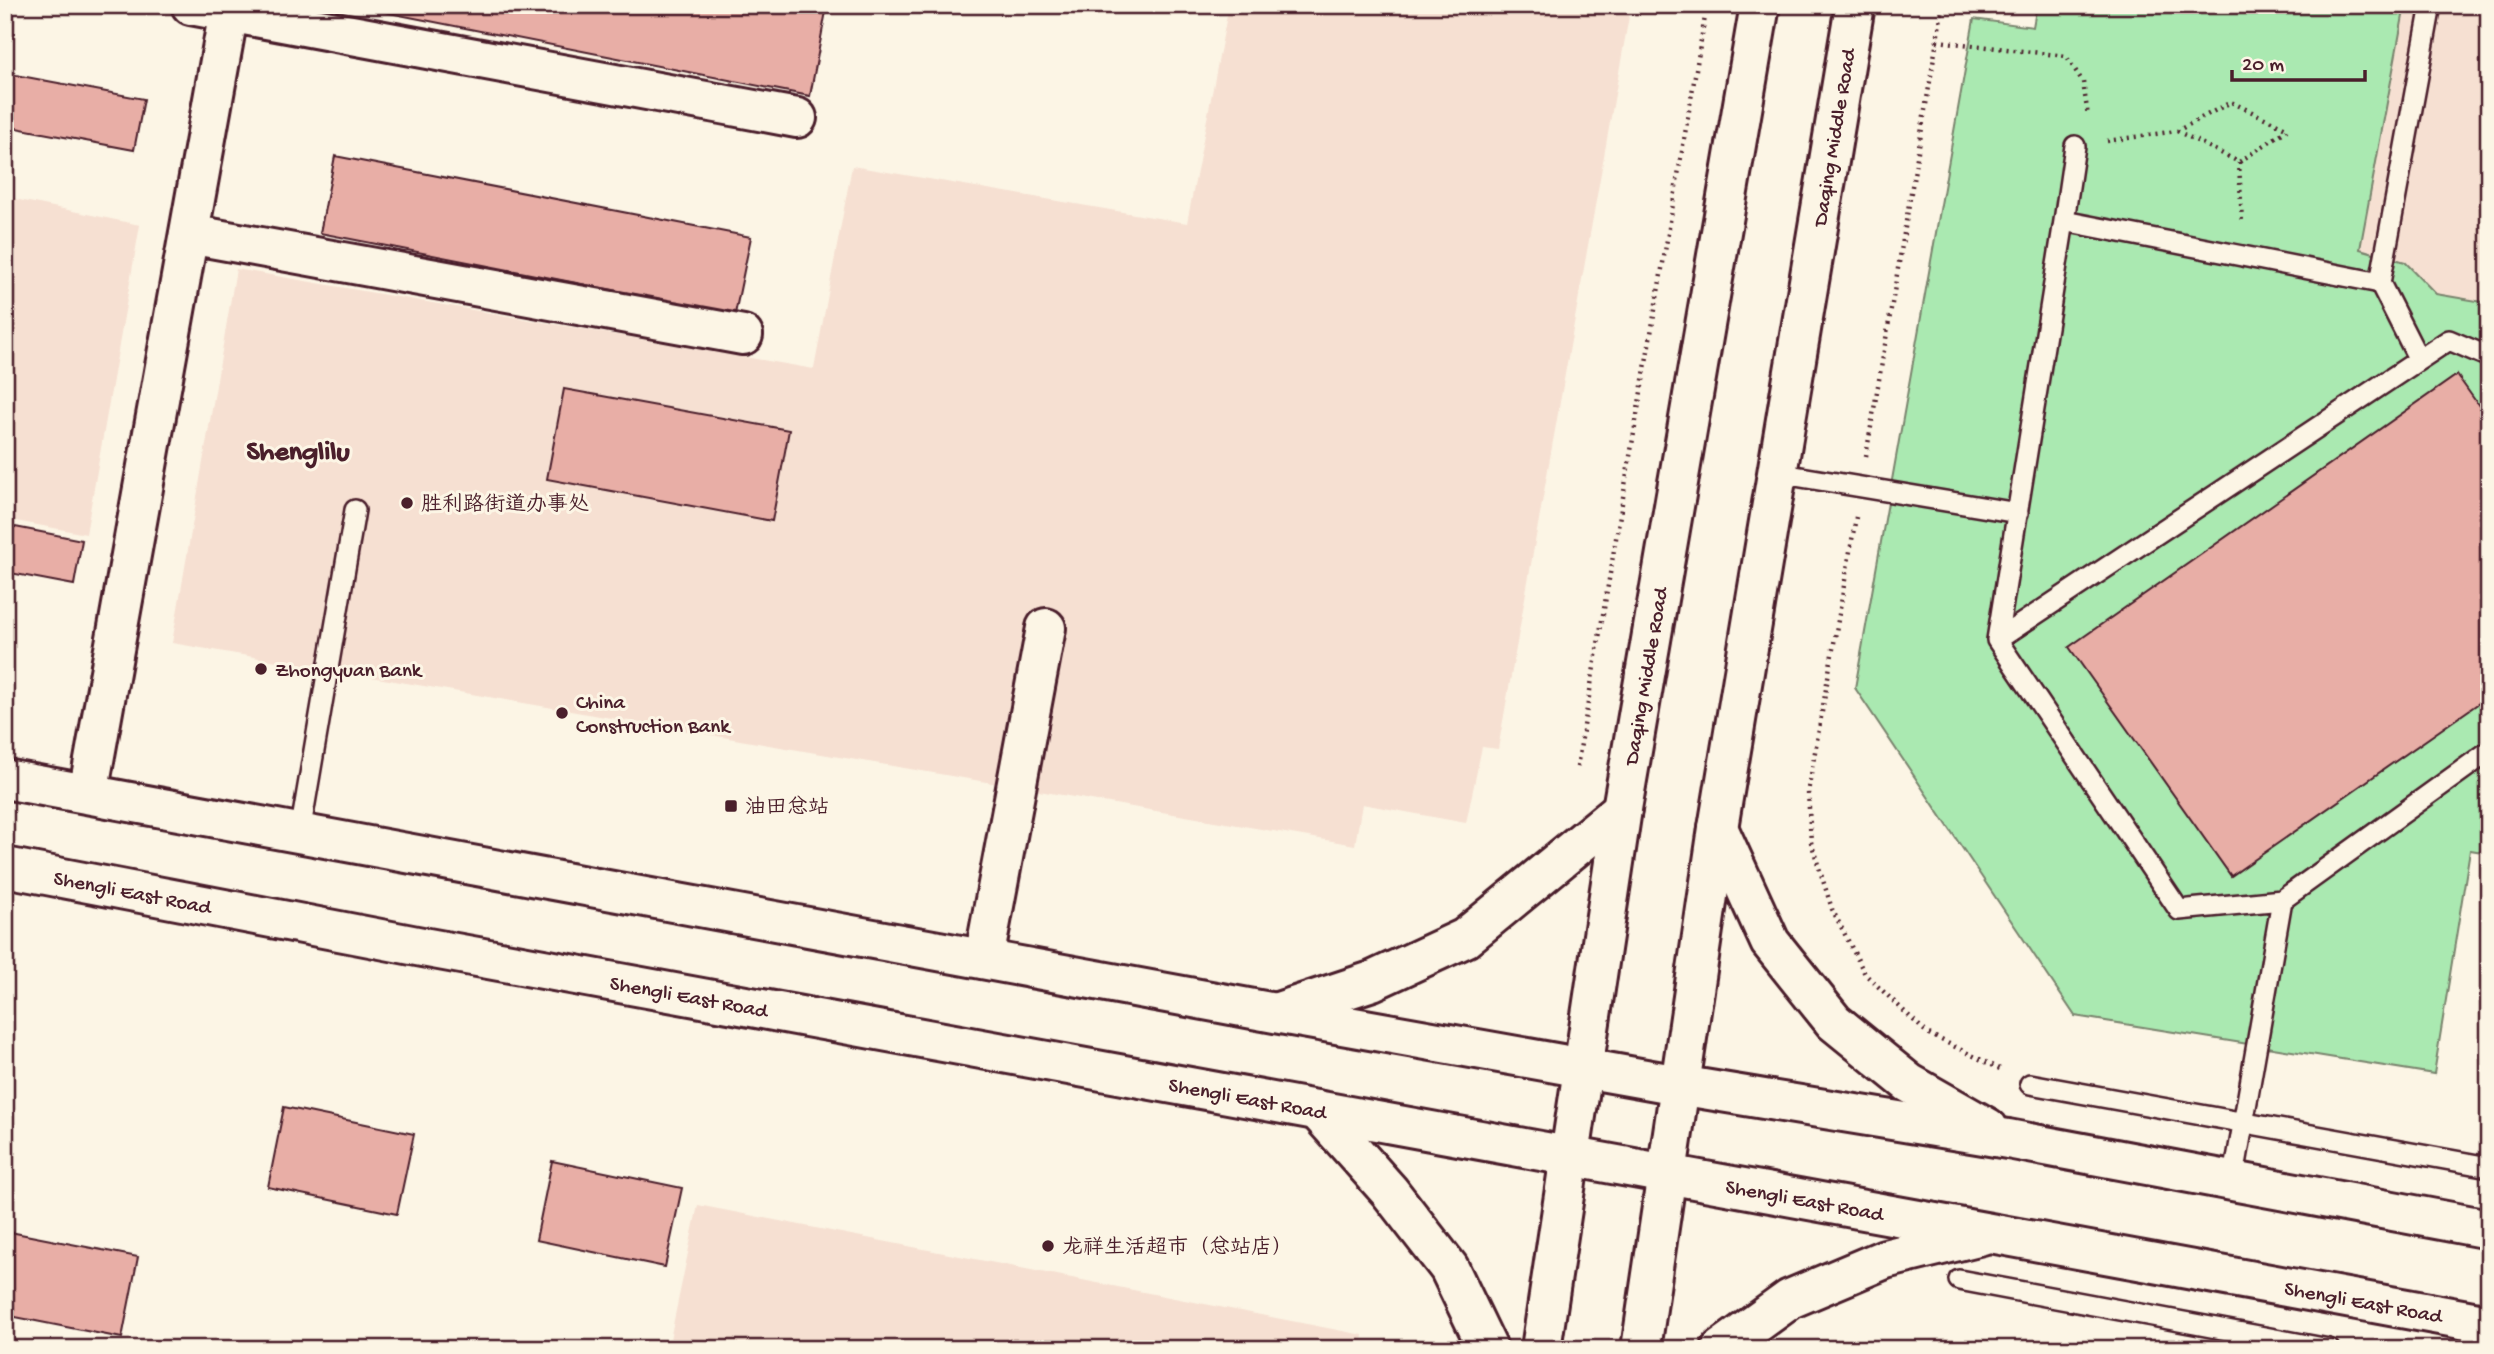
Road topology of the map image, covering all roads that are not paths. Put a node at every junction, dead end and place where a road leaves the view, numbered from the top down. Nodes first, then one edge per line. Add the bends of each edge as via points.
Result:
1 (191, 5) edge
2 (1760, 5) edge
3 (1855, 5) edge
4 (2431, 5) edge
5 (230, 9) edge
6 (797, 118) dead end
7 (2075, 146) road end
8 (2064, 221) junction
9 (189, 234) junction
10 (2380, 283) junction
11 (743, 335) dead end
12 (2489, 357) edge
13 (2418, 358) junction
14 (1777, 473) junction
15 (355, 510) dead end
16 (2018, 513) junction
17 (1046, 628) dead end
18 (1997, 640) junction
19 (2489, 751) edge
20 (5, 779) edge
21 (88, 794) junction
22 (1622, 809) junction
23 (1718, 828) junction
24 (300, 833) junction
25 (5, 867) edge
26 (2281, 900) junction
27 (984, 959) junction
28 (1275, 1013) junction
29 (1583, 1068) junction
30 (2030, 1084) road end
31 (1679, 1085) junction
32 (1317, 1110) junction
33 (2244, 1122) junction
34 (2008, 1139) junction
35 (1570, 1156) junction
36 (2489, 1167) edge
37 (1666, 1174) junction
38 (2233, 1182) junction
39 (2489, 1229) edge
40 (1996, 1232) junction
41 (1959, 1280) dead end
42 (2489, 1324) edge
43 (1488, 1349) edge
44 (1541, 1349) edge
45 (1641, 1349) edge
46 (1721, 1349) edge
47 (2329, 1349) edge

1 - 5 main road
2 - 22 main road, Daqing Middle Road
3 - 14 main road, Daqing Middle Road
4 - 10 lane
5 - 6 main road
5 - 9 main road
7 - 8 lane
8 - 10 lane
8 - 16 lane
9 - 11 main road
9 - 21 main road
10 - 13 lane
12 - 13 lane via 2449,340
13 - 18 lane
14 - 16 lane
14 - 23 main road, Daqing Middle Road
15 - 24 lane
16 - 18 lane
17 - 27 main road
18 - 26 lane via 2179,910
19 - 26 lane
20 - 21 main road
21 - 24 main road
22 - 28 main road via 1465,938 1371,981
22 - 29 main road, Daqing Middle Road
23 - 31 main road, Daqing Middle Road
23 - 34 main road via 1770,942 1834,1022 1909,1083
24 - 27 main road
25 - 32 main road, Shengli East Road
26 - 33 lane
27 - 28 main road
28 - 29 main road
29 - 31 main road
29 - 35 main road, Daqing Middle Road
30 - 33 lane
31 - 34 main road
31 - 37 main road, Daqing Middle Road
32 - 35 main road, Shengli East Road
32 - 43 main road via 1449,1268
33 - 36 lane
33 - 38 lane
34 - 38 main road
35 - 37 main road, Shengli East Road
35 - 44 main road, Daqing Middle Road
37 - 40 main road, Shengli East Road
37 - 45 main road, Daqing Middle Road
38 - 39 main road
40 - 42 main road, Shengli East Road
40 - 46 main road via 1885,1259 1790,1299
41 - 47 lane

